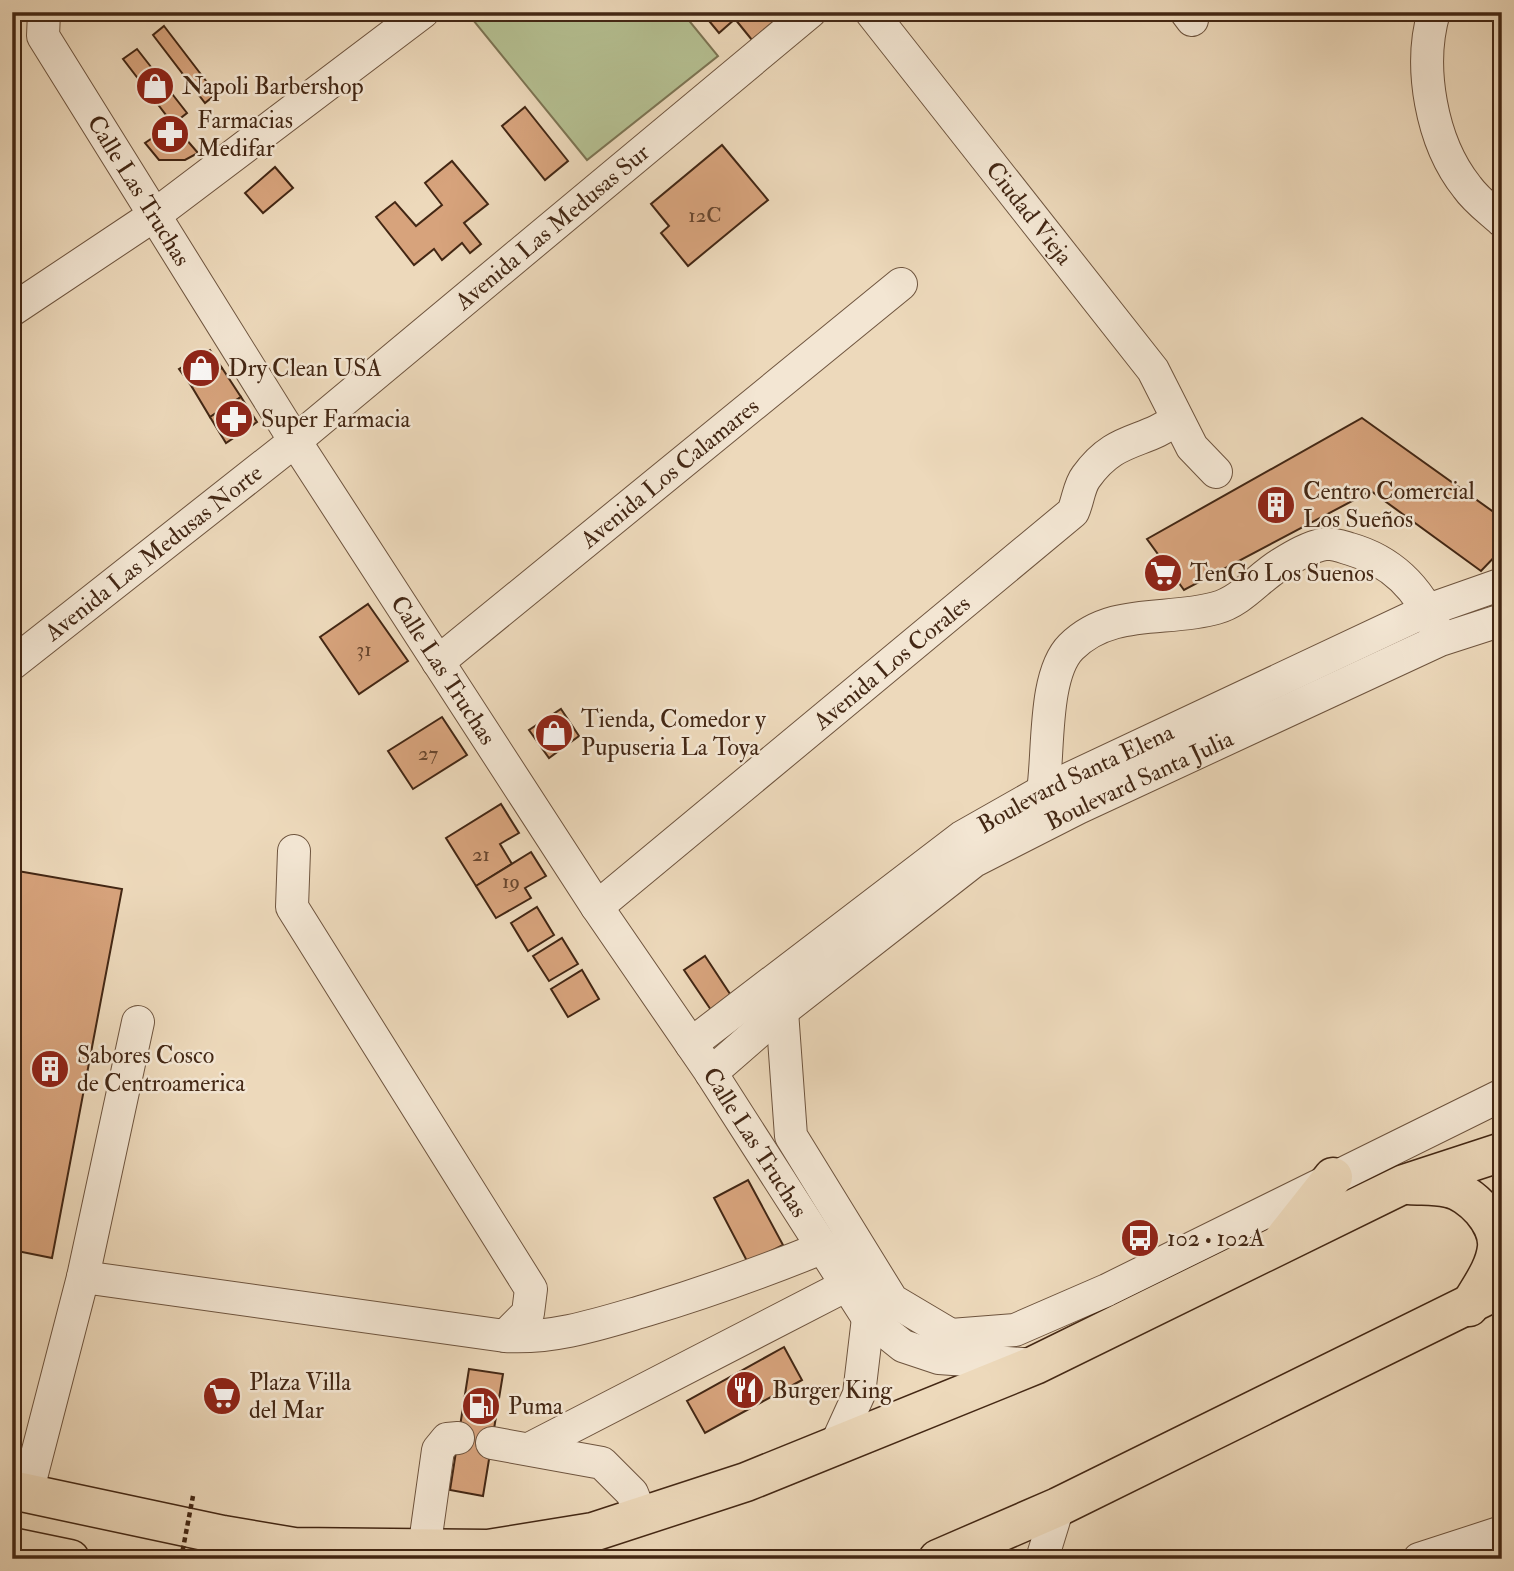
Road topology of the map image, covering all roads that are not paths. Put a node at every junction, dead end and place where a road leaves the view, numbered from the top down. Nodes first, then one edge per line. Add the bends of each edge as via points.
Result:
1 (20, 12) edge
2 (423, 12) edge
3 (810, 12) edge
4 (871, 12) edge
5 (1434, 12) edge
6 (43, 24) edge
7 (156, 214) junction
8 (1502, 221) edge
9 (901, 284) dead end
10 (12, 310) edge
11 (1177, 419) junction
12 (295, 441) junction
13 (1216, 472) dead end
14 (1502, 584) edge
15 (1428, 610) junction
16 (1502, 620) edge
17 (1440, 639) junction
18 (438, 662) junction
19 (12, 664) edge
20 (1043, 791) junction
21 (294, 851) dead end
22 (597, 907) junction
23 (782, 1011) junction
24 (138, 1022) dead end
25 (691, 1044) junction
26 (711, 1073) junction
27 (1502, 1095) edge
28 (791, 1136) junction
29 (1502, 1152) edge
30 (760, 1153) junction
31 (1333, 1177) junction
32 (1404, 1184) junction
33 (824, 1247) junction
34 (1277, 1249) junction
35 (83, 1277) junction
36 (847, 1285) junction
37 (1502, 1288) edge
38 (1469, 1307) junction
39 (868, 1318) junction
40 (505, 1336) junction
41 (1035, 1365) junction
42 (458, 1438) dead end
43 (492, 1443) dead end
44 (529, 1449) junction
45 (834, 1449) junction
46 (20, 1492) edge
47 (1058, 1507) junction
48 (642, 1518) junction
49 (1502, 1532) edge
50 (12, 1547) edge
51 (425, 1550) junction
52 (488, 1554) edge
53 (71, 1559) edge
54 (939, 1559) edge
55 (1042, 1559) edge
56 (1419, 1559) edge

1 - 6 street, Calle Las Truchas
2 - 7 street
3 - 12 street, Avenida Las Medusas Sur
4 - 11 street, Ciudad Vieja via 1153,370
5 - 8 street via 1427,37 1430,88 1441,140 1466,187
6 - 7 street, Calle Las Truchas
7 - 10 street
7 - 12 street, Calle Las Truchas
9 - 18 street, Avenida Los Calamares
11 - 13 street, Ciudad Vieja via 1192,447
11 - 22 street, Avenida Los Corales via 1164,429 1111,449 1084,479 1073,512
12 - 18 street, Calle Las Truchas
12 - 19 street, Avenida Las Medusas Norte
14 - 15 street, Boulevard Santa Elena
15 - 17 street
15 - 20 street, Boulevard Santa Elena
15 - 20 street via 1415,589 1387,565 1370,555 1327,544 1280,564 1220,607 1130,617 1103,625 1069,649 1056,677
16 - 17 street, Boulevard Santa Julia
17 - 23 street, Boulevard Santa Julia via 974,861
18 - 22 street, Calle Las Truchas
20 - 25 street, Boulevard Santa Elena via 962,837
21 - 40 street via 292,907 531,1289 528,1313
22 - 25 street, Calle Las Truchas
23 - 26 street, Boulevard Santa Julia
23 - 28 street, Calle Las Truchas
24 - 35 street
25 - 26 street, Calle Las Truchas
26 - 30 street, Calle Las Truchas
27 - 31 street
28 - 30 street
28 - 31 street, Calle Las Truchas via 892,1300 951,1335 1015,1330 1107,1290
29 - 32 highway
30 - 33 street, Calle Las Truchas
31 - 34 highway
32 - 34 highway
32 - 38 highway via 1450,1188 1476,1205 1491,1225 1497,1246 1494,1258
33 - 36 street, Calle Las Truchas
33 - 40 street via 731,1284 574,1332 537,1338
34 - 41 highway
35 - 40 street
35 - 46 street
36 - 39 street, Calle Las Truchas
36 - 44 street
37 - 38 highway
38 - 47 highway
39 - 41 street, Calle Las Truchas via 903,1346 939,1358
39 - 45 street via 859,1394
41 - 45 highway
42 - 51 street via 447,1439 438,1450
43 - 44 street
44 - 48 street via 603,1463 632,1493
45 - 48 highway
46 - 51 highway via 294,1547
47 - 54 highway
47 - 55 street
48 - 52 highway
49 - 56 street
50 - 53 highway
51 - 52 highway

